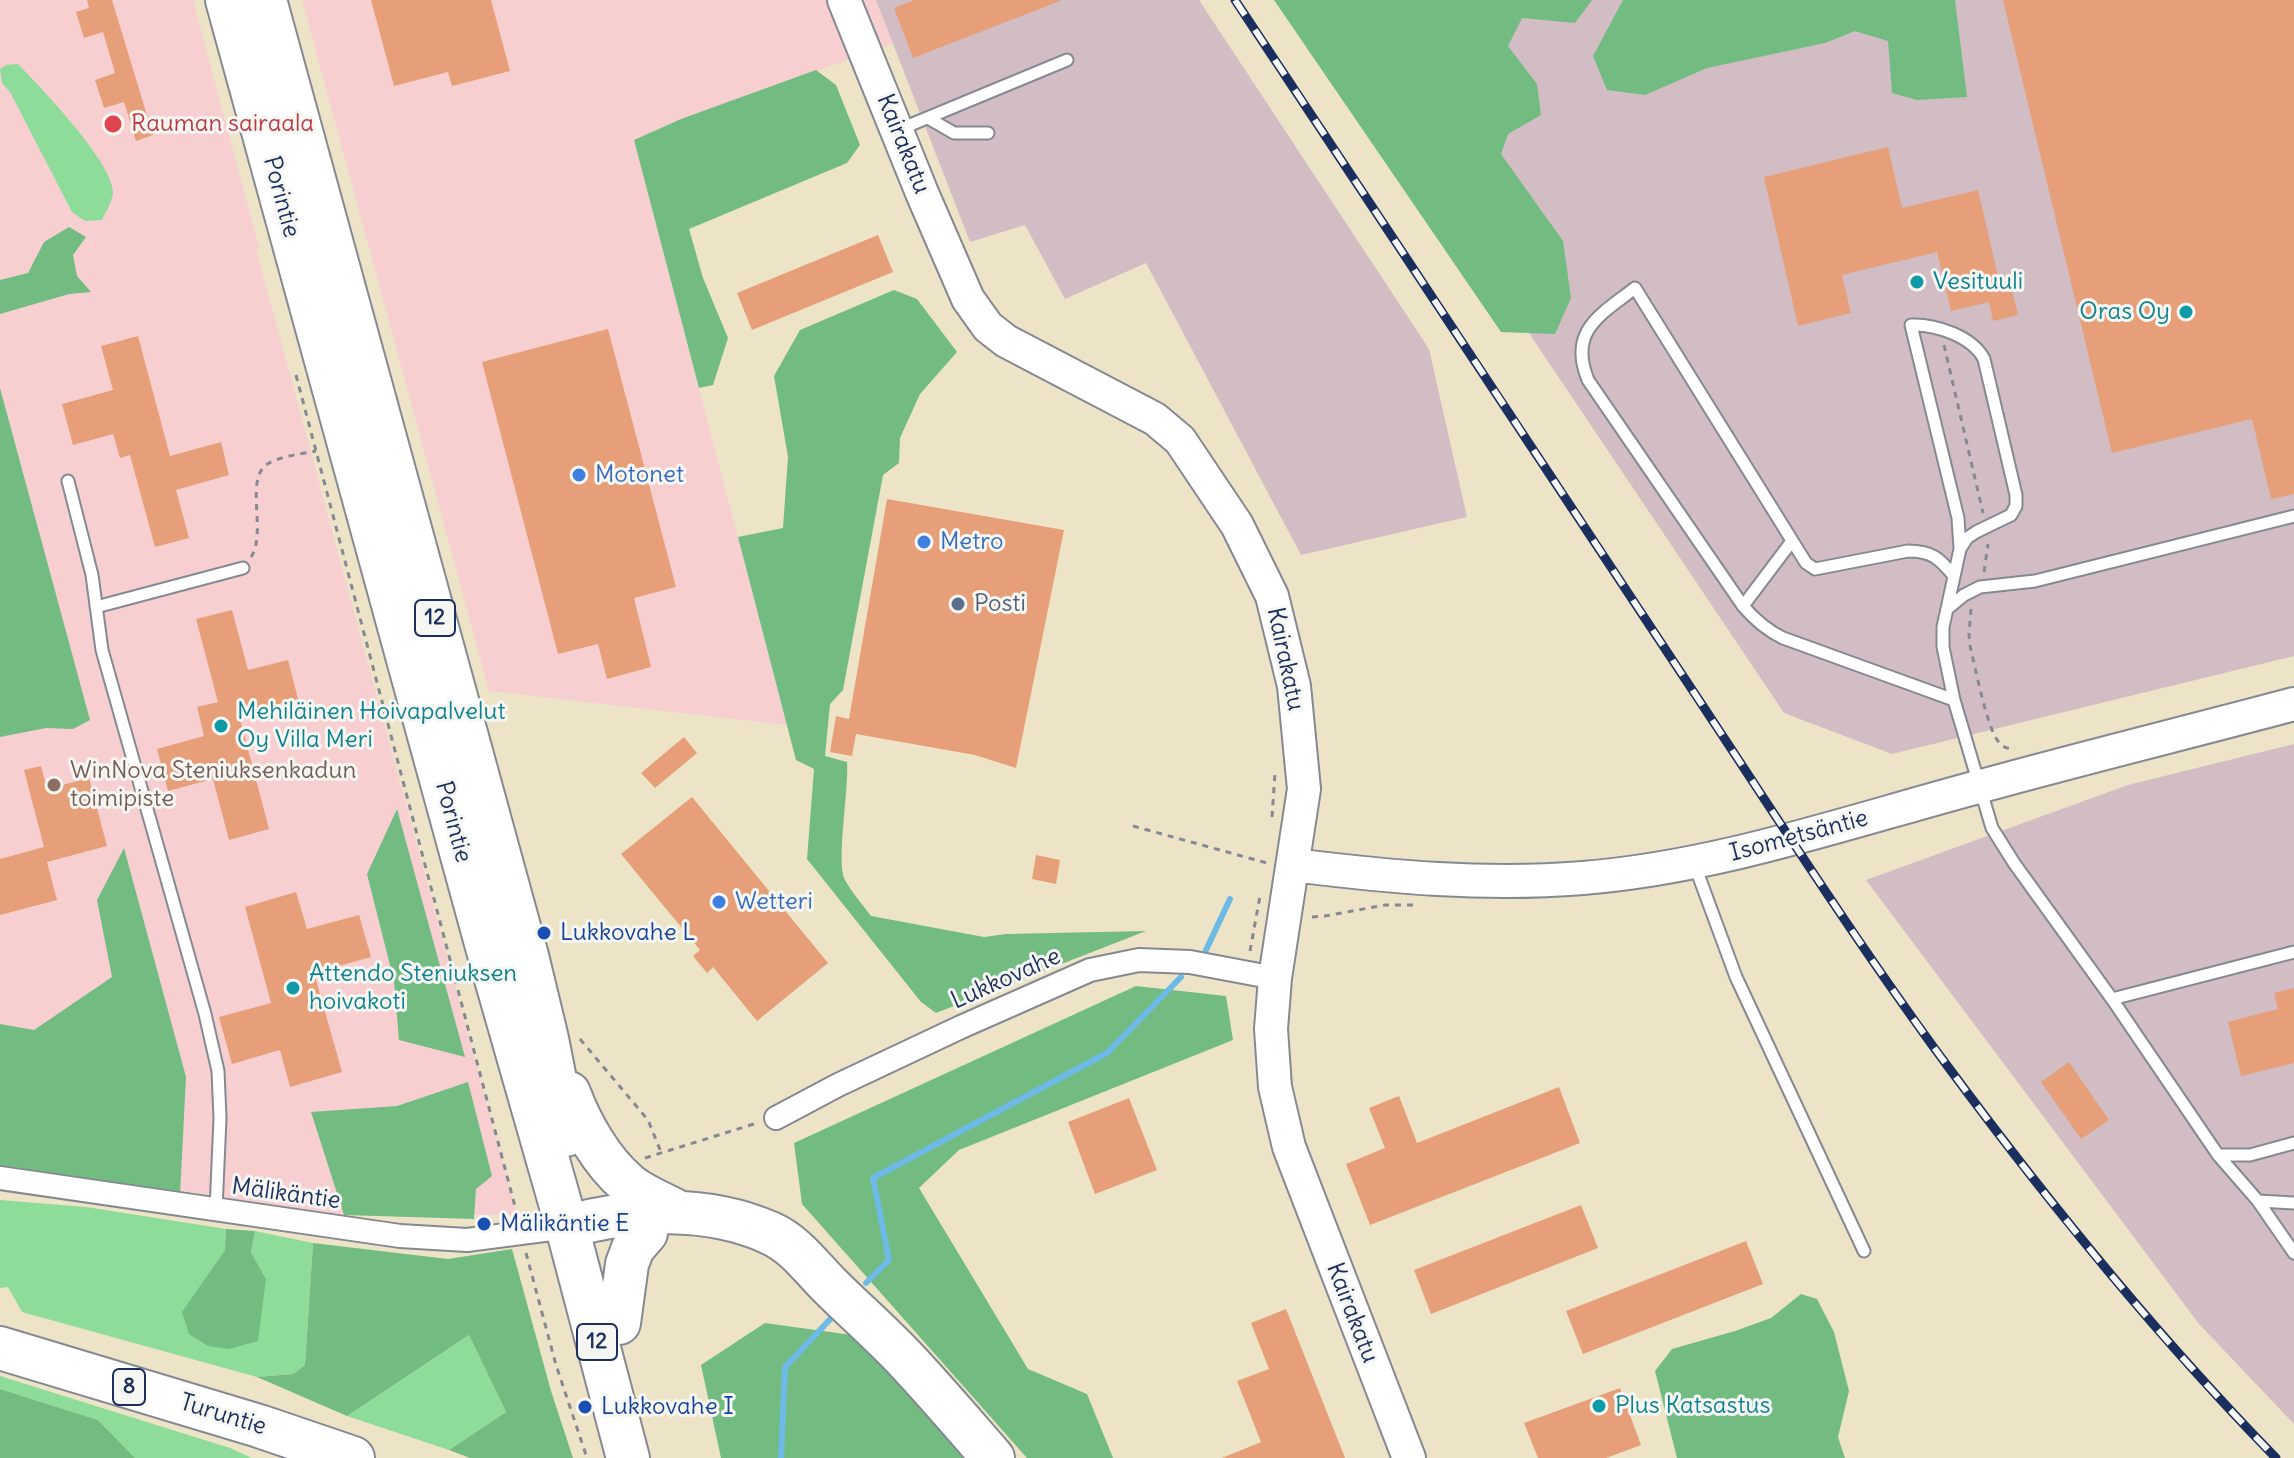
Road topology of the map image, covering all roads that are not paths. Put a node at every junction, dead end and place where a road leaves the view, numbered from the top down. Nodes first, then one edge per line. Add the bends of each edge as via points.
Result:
1 (227, 0) edge
2 (265, 0) edge
3 (844, 0) edge
4 (1067, 60) dead end
5 (928, 118) junction
6 (897, 131) junction
7 (988, 133) dead end
8 (68, 481) dead end
9 (2294, 516) edge
10 (1792, 541) junction
11 (1960, 549) junction
12 (243, 568) road end
13 (1954, 576) junction
14 (1743, 606) junction
15 (96, 607) junction
16 (1946, 609) junction
17 (1954, 700) junction
18 (2294, 704) edge
19 (1978, 787) junction
20 (1693, 862) junction
21 (1275, 867) junction
22 (2294, 952) edge
23 (1261, 975) junction
24 (2112, 999) junction
25 (563, 1039) junction
26 (776, 1118) dead end
27 (2294, 1143) edge
28 (2218, 1155) junction
29 (0, 1178) edge
30 (2258, 1201) junction
31 (2294, 1203) edge
32 (216, 1211) junction
33 (662, 1222) junction
34 (586, 1228) junction
35 (1864, 1251) dead end
36 (2294, 1253) edge
37 (619, 1323) junction
38 (0, 1348) edge
39 (259, 1426) junction
40 (285, 1458) edge
41 (353, 1458) edge
42 (628, 1458) edge
43 (657, 1458) edge
44 (993, 1458) edge
45 (1409, 1458) edge

1 - 34 highway, Porintie / 12 via 496,980
2 - 25 highway, Porintie / 12 via 527,956
3 - 6 main road, Kairakatu
4 - 5 lane
5 - 6 lane
5 - 7 lane via 954,133
6 - 21 main road, Kairakatu via 968,299 988,327 1155,419 1180,440 1237,525 1272,596 1294,686 1304,789
8 - 15 lane
9 - 16 lane via 2035,581 1980,587
10 - 13 lane via 1815,569 1924,551
10 - 14 lane
10 - 14 lane via 1635,288 1586,330 1582,365
11 - 11 lane via 1967,538 2011,515 2016,495 1980,350 1935,327 1911,325 1958,518
11 - 13 lane
12 - 15 lane
13 - 16 lane
14 - 17 lane via 1783,638
15 - 32 lane via 102,650 218,1071
16 - 17 lane via 1943,647
17 - 19 lane
18 - 19 main road, Isometsäntie
19 - 20 main road, Isometsäntie via 1793,840
19 - 24 lane via 1996,837
20 - 21 main road, Isometsäntie via 1586,878 1499,881
20 - 35 lane via 1736,977
21 - 23 main road, Kairakatu
22 - 24 lane
23 - 26 street, Lukkovahe via 1190,962 1139,960 1090,970
23 - 45 main road, Kairakatu via 1275,1087 1289,1147
24 - 28 lane
25 - 33 highway via 578,1116 613,1169
25 - 34 highway, Porintie / 12 via 564,1131
27 - 28 lane via 2250,1155
28 - 30 lane
29 - 32 street, Mälikäntie
30 - 31 lane
30 - 36 lane
32 - 34 street, Mälikäntie via 467,1240
33 - 34 highway
33 - 37 highway via 633,1248
33 - 44 highway via 731,1220 772,1234 798,1251
34 - 37 highway, Porintie / 12
34 - 42 highway, Porintie / 12
37 - 43 highway, Porintie / 12
38 - 39 highway, Turuntie / 8
39 - 40 highway
39 - 41 highway, Turuntie / 8

